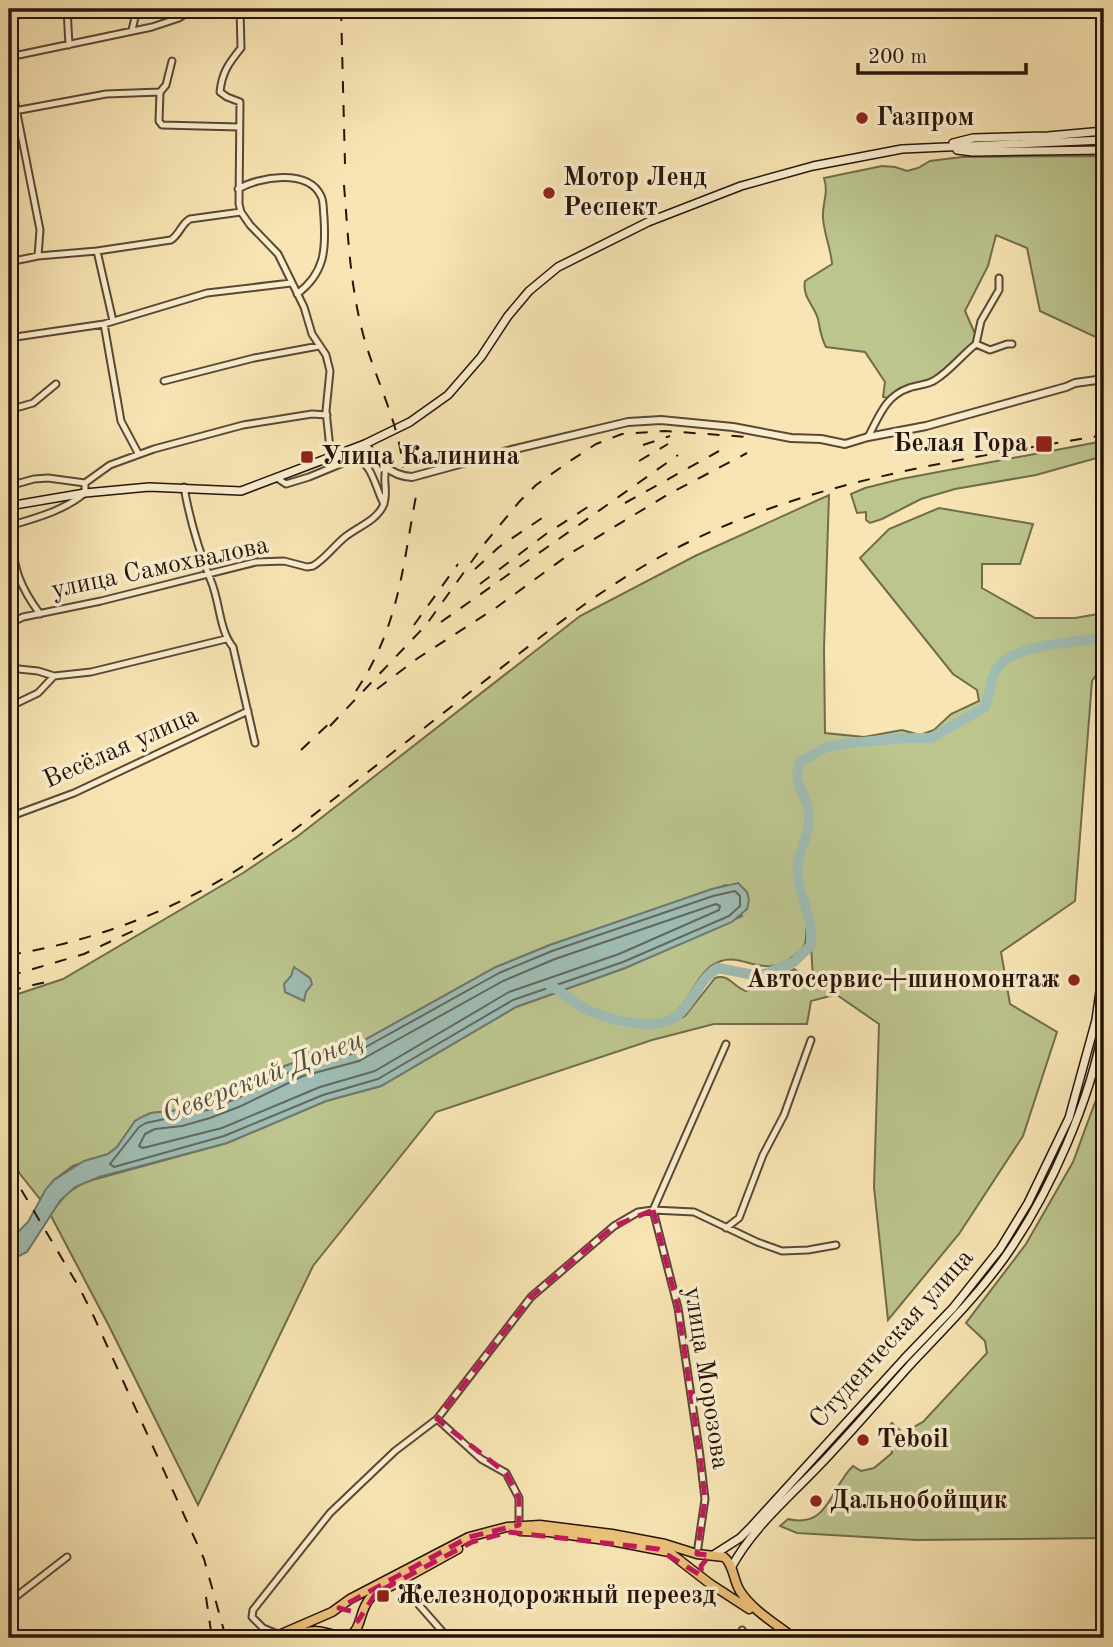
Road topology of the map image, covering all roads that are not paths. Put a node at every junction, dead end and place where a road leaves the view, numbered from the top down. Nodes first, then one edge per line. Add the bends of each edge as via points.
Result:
1 (67, 9) edge
2 (137, 9) edge
3 (193, 9) edge
4 (240, 9) edge
5 (132, 30) junction
6 (69, 44) junction
7 (9, 57) edge
8 (172, 61) dead end
9 (9, 73) edge
10 (160, 92) junction
11 (16, 111) junction
12 (9, 112) edge
13 (239, 127) junction
14 (1103, 131) edge
15 (1104, 140) edge
16 (939, 147) junction
17 (1104, 150) edge
18 (238, 189) junction
19 (241, 212) junction
20 (97, 251) junction
21 (38, 256) junction
22 (9, 262) edge
23 (999, 278) dead end
24 (290, 283) junction
25 (297, 294) junction
26 (113, 321) junction
27 (104, 324) junction
28 (9, 338) edge
29 (976, 344) junction
30 (1012, 344) dead end
31 (319, 346) junction
32 (1104, 379) edge
33 (164, 381) dead end
34 (56, 384) dead end
35 (9, 410) edge
36 (327, 415) junction
37 (868, 437) junction
38 (365, 444) junction
39 (138, 453) junction
40 (331, 458) junction
41 (386, 468) junction
42 (277, 478) junction
43 (85, 483) junction
44 (9, 486) edge
45 (184, 487) junction
46 (85, 493) junction
47 (384, 504) junction
48 (9, 506) edge
49 (9, 526) edge
50 (9, 535) edge
51 (207, 573) junction
52 (40, 614) junction
53 (9, 624) edge
54 (226, 639) junction
55 (9, 668) edge
56 (54, 676) junction
57 (9, 707) edge
58 (248, 711) junction
59 (255, 743) dead end
60 (9, 817) edge
61 (1104, 963) edge
62 (1104, 1023) edge
63 (811, 1041) dead end
64 (726, 1044) dead end
65 (653, 1210) junction
66 (726, 1227) junction
67 (836, 1245) dead end
68 (437, 1419) junction
69 (519, 1526) junction
70 (697, 1554) junction
71 (713, 1555) junction
72 (67, 1557) dead end
73 (731, 1570) junction
74 (702, 1576) junction
75 (398, 1581) junction
76 (714, 1585) junction
77 (9, 1602) edge
78 (336, 1610) junction
79 (357, 1629) edge
80 (742, 1630) dead end
81 (308, 1635) edge
82 (336, 1636) edge
83 (280, 1637) edge
84 (448, 1638) edge
85 (747, 1638) edge
86 (784, 1638) edge
87 (794, 1638) edge

1 - 6 street
2 - 5 street
3 - 5 street via 180,18
4 - 13 street via 241,47 228,62 220,92 240,103
5 - 6 street
6 - 7 street
8 - 10 street
9 - 11 street
10 - 11 street via 106,94
10 - 13 street via 162,125
11 - 12 street
11 - 21 street via 40,230
13 - 18 street
14 - 16 main road via 973,138
15 - 16 main road
16 - 17 main road via 973,152
16 - 38 main road via 853,158 766,179 671,212 579,255 529,291 448,395 410,422
18 - 19 street
18 - 25 street via 282,176 310,184 322,196 326,248 312,283
19 - 20 street via 190,219 171,240
19 - 24 street via 278,254
20 - 21 street
20 - 26 street
21 - 22 street
23 - 29 street via 999,290 981,321
24 - 25 street
24 - 26 street via 207,293
25 - 31 street
26 - 27 street
27 - 28 street
27 - 39 street via 121,421
29 - 30 street via 990,350
29 - 37 street via 939,378 890,398
31 - 33 street
31 - 36 street via 330,371
32 - 37 street
34 - 35 street via 33,403
36 - 39 street via 243,425
36 - 40 street
37 - 41 street via 845,444 733,427 661,420 628,422 412,477
38 - 40 main road
38 - 41 street
39 - 43 street
40 - 42 main road
41 - 47 street
42 - 45 main road via 242,491
42 - 47 street via 286,484 360,459
43 - 44 street via 48,478
43 - 46 street
45 - 46 main road
45 - 51 street
46 - 48 main road
46 - 49 street via 51,513
47 - 51 street, улица Самохвалова via 377,515 313,566 256,562
50 - 52 street via 23,590
51 - 52 street, улица Самохвалова
51 - 54 street
52 - 53 street, улица Самохвалова
54 - 56 street via 91,672
54 - 58 street via 233,647
55 - 56 street
56 - 57 street via 38,693
58 - 59 street
58 - 60 street, Весёлая улица via 74,793
61 - 71 main road, Студенческая улица via 1096,1020 1069,1118 1000,1249 953,1308 750,1528
62 - 73 main road, Студенческая улица via 1076,1122 1039,1200 1005,1256 956,1316 746,1542
63 - 66 street via 738,1219
64 - 65 street
65 - 66 street via 694,1212
65 - 68 street via 638,1212 614,1226 531,1297
65 - 70 street, улица Морозова via 678,1308 700,1456 705,1499
66 - 67 street via 782,1251
68 - 69 street via 481,1458 506,1473 519,1498
68 - 83 street via 395,1451 330,1513 253,1610 252,1617 263,1628
69 - 70 main road via 612,1534
69 - 78 main road via 469,1537
70 - 71 main road
71 - 73 main road via 728,1560
71 - 74 main road via 703,1562
72 - 77 street
73 - 76 main road via 727,1581
73 - 87 main road via 747,1601
74 - 75 main road via 673,1554 658,1549 531,1531 472,1542
74 - 76 main road
75 - 79 main road via 371,1597
75 - 84 street
76 - 86 main road
78 - 79 main road via 352,1611
78 - 82 main road via 328,1622
78 - 83 main road
79 - 82 main road via 349,1636
80 - 85 street
81 - 82 main road
81 - 83 main road

